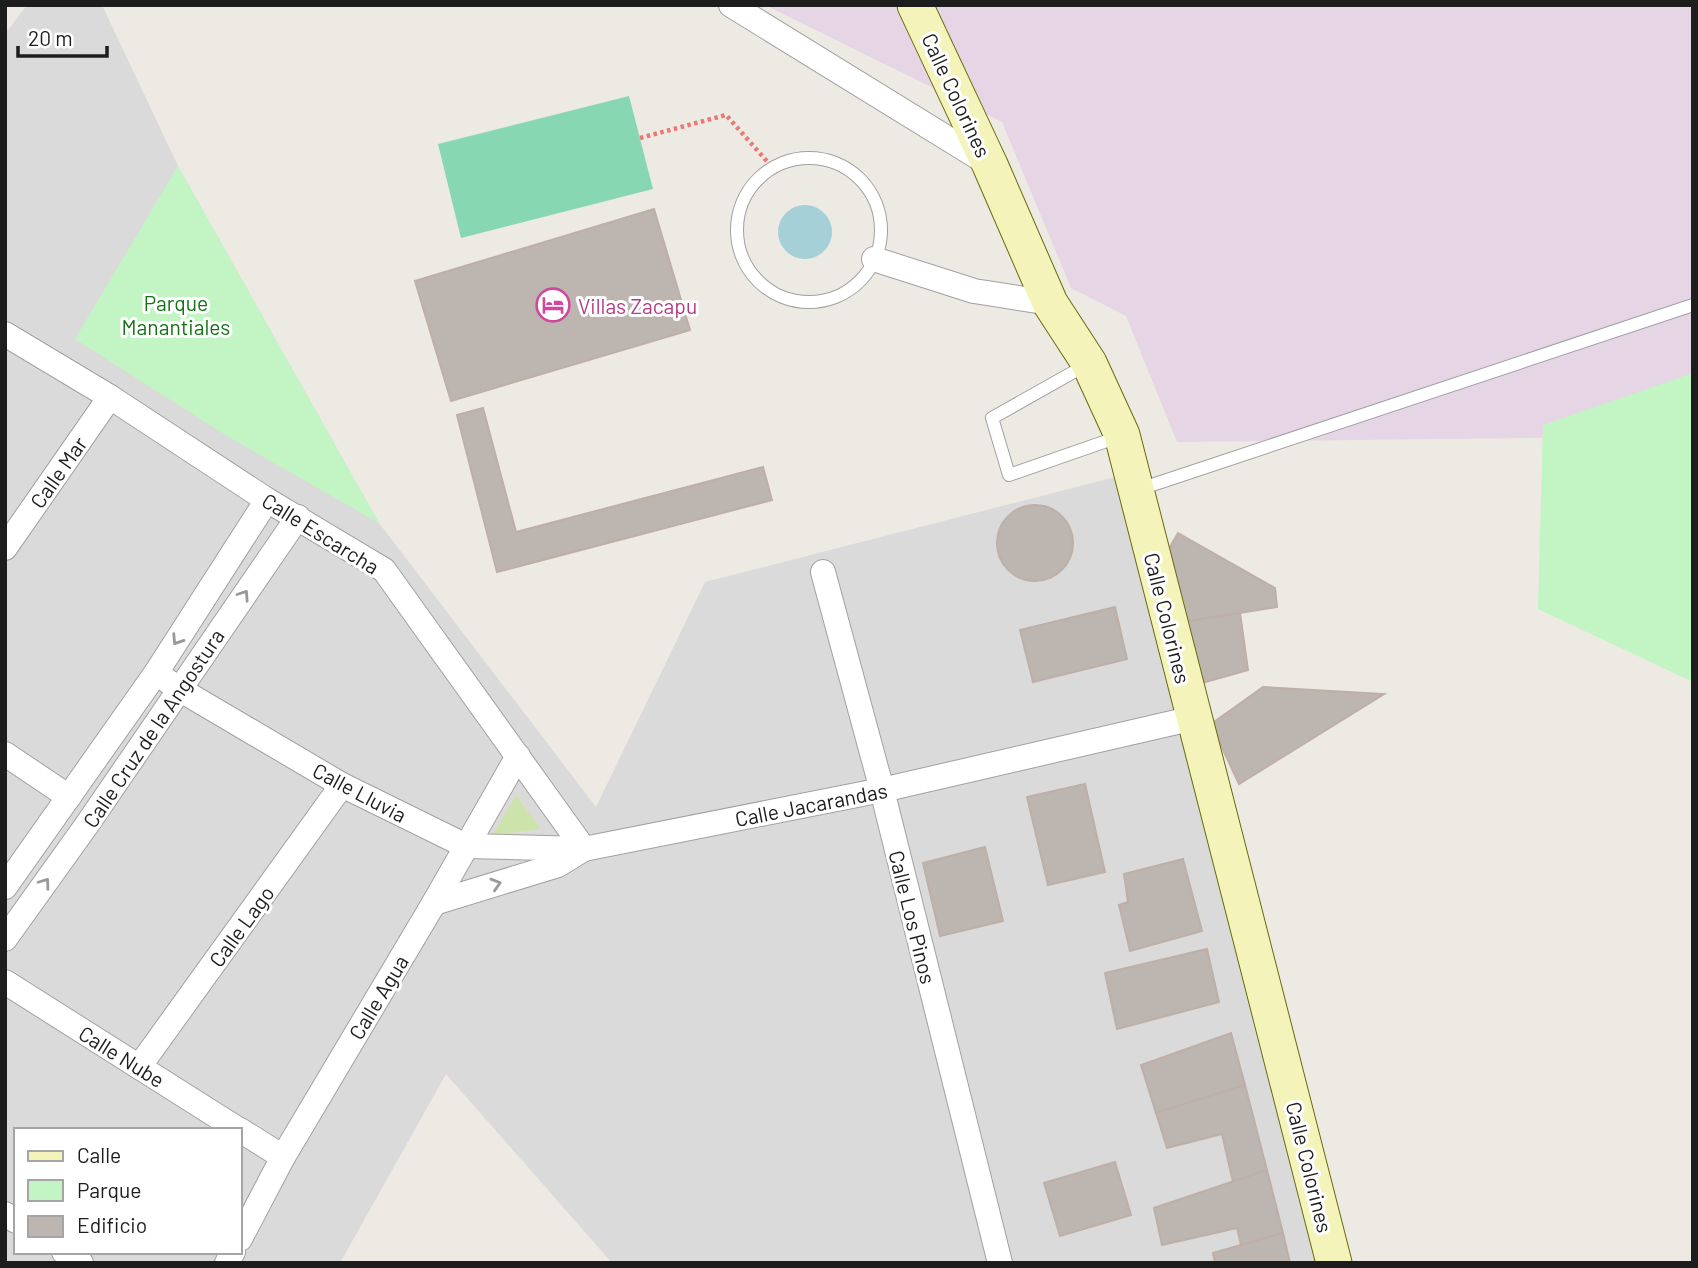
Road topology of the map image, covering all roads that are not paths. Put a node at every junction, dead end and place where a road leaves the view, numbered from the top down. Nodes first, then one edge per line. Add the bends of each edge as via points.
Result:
1 (731, 5) edge
2 (915, 5) edge
3 (990, 165) junction
4 (874, 259) junction
5 (1050, 303) junction
6 (1693, 305) edge
7 (5, 334) edge
8 (1088, 363) junction
9 (110, 397) junction
10 (1122, 435) junction
11 (1136, 491) junction
12 (267, 500) junction
13 (298, 517) junction
14 (5, 548) edge
15 (823, 572) dead end
16 (156, 673) junction
17 (180, 689) junction
18 (1194, 718) junction
19 (5, 754) edge
20 (518, 755) junction
21 (342, 785) junction
22 (882, 790) junction
23 (69, 797) junction
24 (466, 846) junction
25 (584, 849) junction
26 (5, 887) edge
27 (434, 903) junction
28 (5, 939) edge
29 (5, 982) edge
30 (139, 1067) junction
31 (237, 1128) edge
32 (242, 1131) edge
33 (284, 1157) junction
34 (242, 1236) edge
35 (1000, 1263) edge
36 (1334, 1263) edge

1 - 3 street
2 - 3 main road, Calle Colorines
3 - 5 main road, Calle Colorines
4 - 4 lane via 855,286 834,298 811,303 788,299 767,289 750,271 740,250 737,227 742,204 755,183 773,168 795,159 819,158 842,166 861,180 882,221
4 - 5 street via 974,290
5 - 8 main road, Calle Colorines
6 - 11 lane
7 - 9 street, Calle Escarcha
8 - 10 main road, Calle Colorines
8 - 10 lane via 992,418 1009,475
9 - 12 street, Calle Escarcha
9 - 14 street, Calle Mar
10 - 11 main road, Calle Colorines
11 - 18 main road, Calle Colorines
12 - 13 street, Calle Escarcha
12 -> 16 street, Calle Cruz de la Angostura
17 -> 13 street, Calle Cruz de la Angostura
13 - 20 street, Calle Escarcha via 384,569
15 - 22 street, Calle Los Pinos
16 - 17 street, Calle Lluvia
16 - 23 street, Calle Cruz de la Angostura
17 - 21 street, Calle Lluvia
28 -> 17 street, Calle Cruz de la Angostura
18 - 22 street, Calle Jacarandas
18 - 36 main road, Calle Colorines
19 - 23 street
20 - 24 street, Calle Agua
20 - 25 street, Calle Escarcha
21 - 24 street, Calle Lluvia
21 - 30 street, Calle Lago
22 - 25 street, Calle Jacarandas
22 - 35 street, Calle Los Pinos
23 - 26 street, Calle Cruz de la Angostura
24 - 25 street, Calle Lluvia
24 - 27 street, Calle Agua
27 -> 25 street, Calle Jacarandas via 558,865
27 - 33 street, Calle Agua
29 - 30 street, Calle Nube
30 - 31 street, Calle Nube
32 - 33 street, Calle Nube
33 - 34 street, Calle Agua

